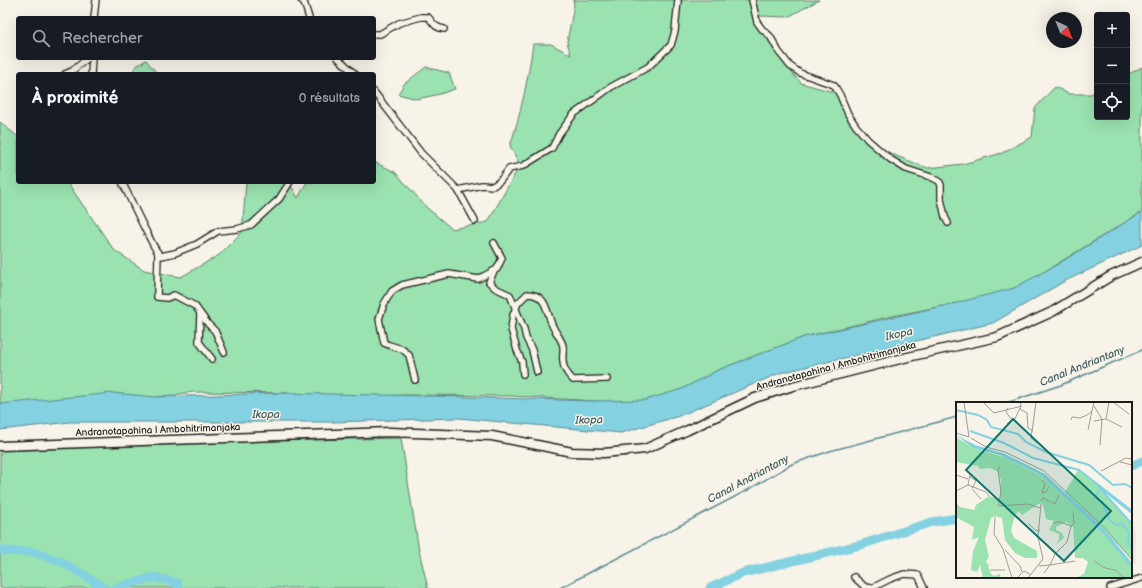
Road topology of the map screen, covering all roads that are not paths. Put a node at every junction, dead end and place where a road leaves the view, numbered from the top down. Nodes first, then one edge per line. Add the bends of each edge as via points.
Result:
1 (95, 0) edge
2 (301, 0) edge
3 (678, 0) edge
4 (752, 0) edge
5 (93, 16) edge
6 (308, 16) edge
7 (444, 29) dead end
8 (376, 34) edge
9 (86, 60) edge
10 (92, 60) edge
11 (340, 60) edge
12 (70, 72) edge
13 (91, 72) edge
14 (353, 72) edge
15 (376, 95) edge
16 (123, 184) edge
17 (289, 184) edge
18 (458, 190) junction
19 (475, 221) dead end
20 (948, 223) dead end
21 (494, 243) dead end
22 (158, 253) junction
23 (1142, 262) edge
24 (494, 271) junction
25 (515, 309) junction
26 (200, 313) junction
27 (224, 352) dead end
28 (212, 359) dead end
29 (537, 372) dead end
30 (523, 374) dead end
31 (607, 379) dead end
32 (415, 380) dead end
33 (0, 446) edge
34 (854, 577) dead end
35 (1142, 578) edge
36 (1127, 585) edge
37 (924, 588) edge
38 (1110, 588) edge

1 - 5 street
2 - 6 street
3 - 18 street via 671,45 648,67 611,88 574,114 552,148 523,166 509,169 493,186
4 - 20 street via 757,22 790,66 800,73 834,85 848,114 868,140 906,169 939,181
7 - 8 street via 432,23 430,18 421,17 399,23
9 - 12 street
10 - 13 street
11 - 14 street
15 - 18 street via 421,153
16 - 22 street
17 - 22 street via 279,199 251,225 218,231 197,244 162,256
18 - 19 street
21 - 24 street via 502,258
22 - 26 street via 157,298 174,295 195,306
23 - 33 main road, Andranotapahina | Ambohitrimanjaka via 1111,276 1052,312 997,337 792,386 755,398 645,449 604,453 572,452 492,436 390,432
24 - 25 street via 489,282 510,295
24 - 32 street via 478,279 449,274 402,285 392,291 379,319 384,343 402,349 409,356
25 - 29 street via 532,350
25 - 30 street via 510,329 522,362
25 - 31 street via 527,294 535,294 543,300 553,327 563,344 562,362 566,373 573,380
26 - 27 street via 215,331
26 - 28 street via 199,342
34 - 37 street via 865,588 872,588 904,574 918,575
35 - 36 street
36 - 38 street

